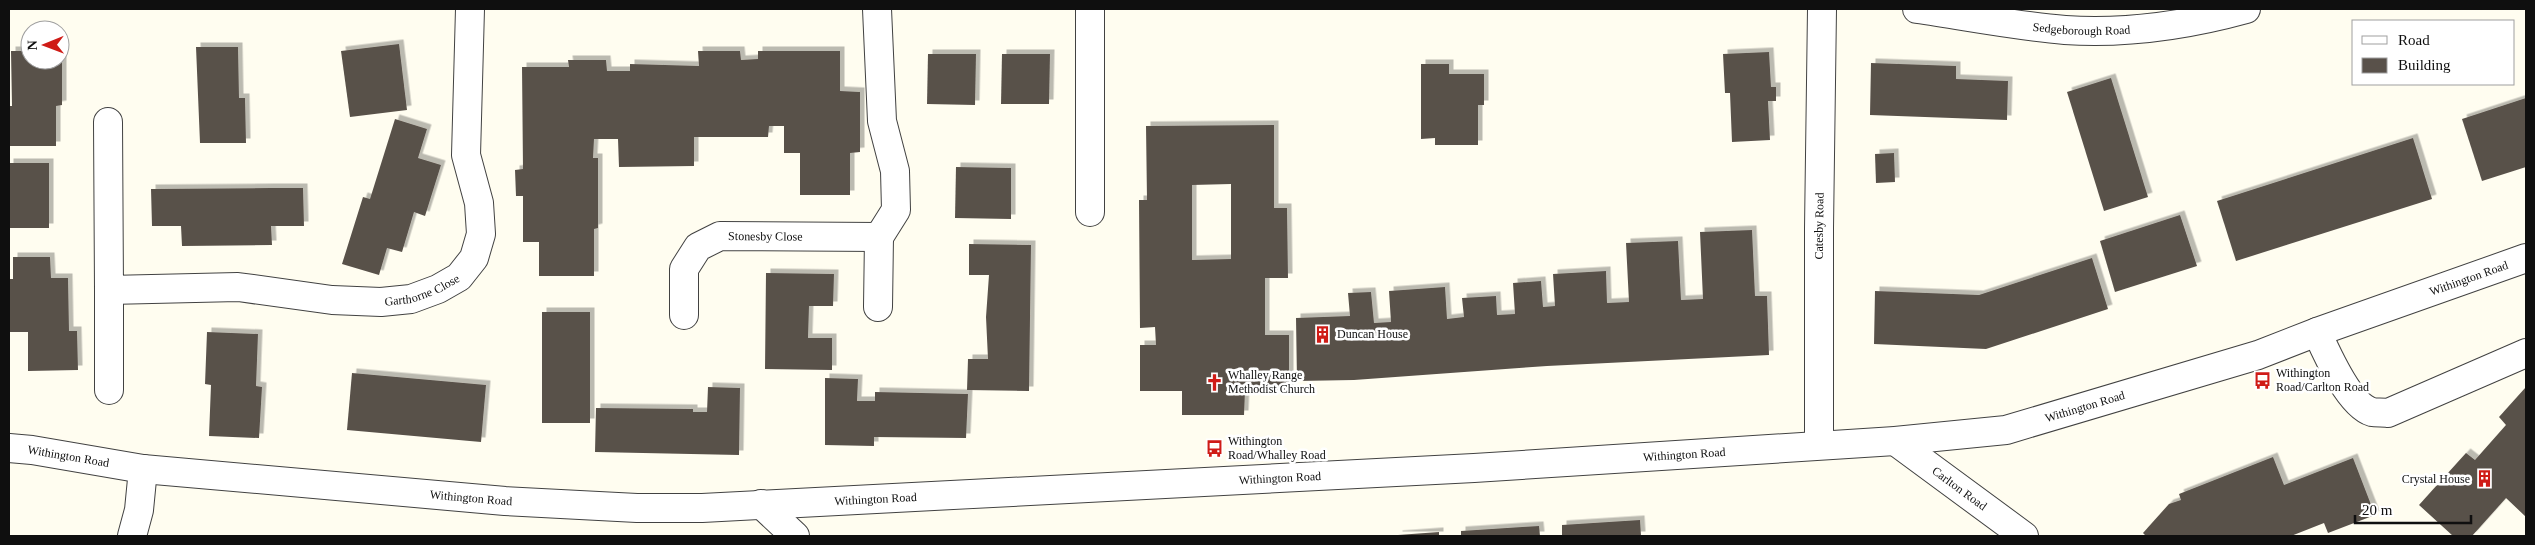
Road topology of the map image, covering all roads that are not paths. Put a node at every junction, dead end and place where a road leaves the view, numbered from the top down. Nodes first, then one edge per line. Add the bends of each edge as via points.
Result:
1 (470, 9) edge
2 (877, 9) edge
3 (1090, 9) edge
4 (1822, 9) edge
5 (1917, 9) edge
6 (2246, 9) edge
7 (2212, 14) edge
8 (108, 122) dead end
9 (1090, 212) dead end
10 (879, 237) junction
11 (2526, 258) edge
12 (109, 290) junction
13 (878, 308) dead end
14 (684, 315) dead end
15 (2317, 332) junction
16 (2526, 354) edge
17 (109, 390) dead end
18 (1896, 441) junction
19 (1820, 444) junction
20 (9, 448) edge
21 (143, 469) junction
22 (760, 504) junction
23 (132, 536) edge
24 (795, 536) edge
25 (2024, 536) edge

1 - 12 street, Garthorne Close via 466,155 479,203 481,234 474,258 459,277 411,299 381,302 332,300 238,287
2 - 10 street via 882,121 895,171 896,210
3 - 9 street
4 - 19 street, Catesby Road
5 - 7 street, Sedgeborough Road via 2065,30 2140,29
6 - 7 street, Sedgeborough Road
8 - 12 street
10 - 13 street
10 - 14 street, Stonesby Close via 720,236 698,247 684,269
11 - 15 street, Withington Road
12 - 17 street
15 - 16 street via 2338,375 2351,394 2371,412 2388,413
15 - 18 street, Withington Road via 2258,355 2006,430
18 - 19 street, Withington Road
18 - 25 street, Carlton Road
19 - 22 street, Withington Road via 1474,468
20 - 21 street, Withington Road
21 - 22 street, Withington Road via 504,501 637,508
21 - 23 street via 139,510
22 - 24 street

